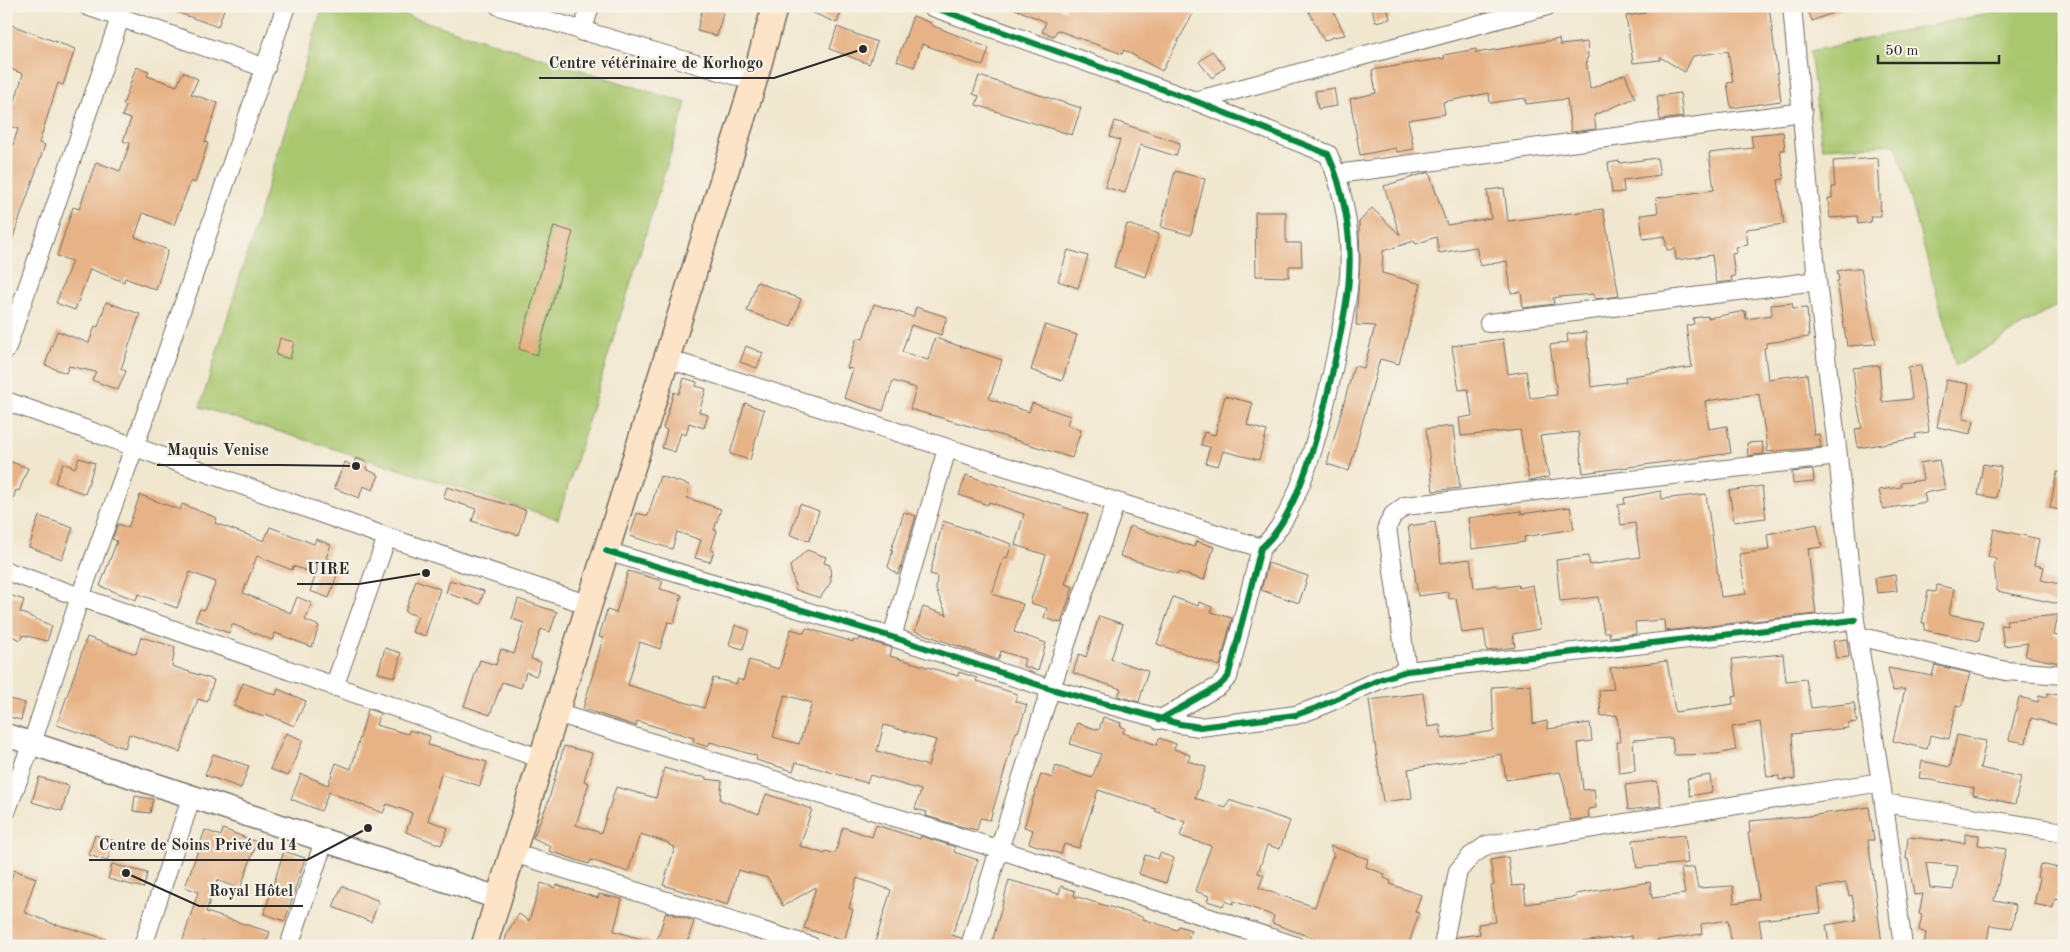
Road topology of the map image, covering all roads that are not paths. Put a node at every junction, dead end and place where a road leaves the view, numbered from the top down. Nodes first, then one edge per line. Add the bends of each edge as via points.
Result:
1 (87, 6) edge
2 (286, 6) edge
3 (499, 6) edge
4 (590, 6) edge
5 (775, 6) edge
6 (930, 6) edge
7 (1547, 6) edge
8 (1792, 6) edge
9 (120, 18) junction
10 (582, 32) junction
11 (266, 68) junction
12 (754, 81) junction
13 (1196, 101) junction
14 (1802, 112) junction
15 (1337, 174) junction
16 (1817, 281) junction
17 (1489, 323) dead end
18 (6, 350) edge
19 (668, 359) junction
20 (6, 401) edge
21 (135, 445) junction
22 (947, 449) junction
23 (1838, 456) junction
24 (1116, 502) junction
25 (387, 537) junction
26 (1261, 548) junction
27 (606, 551) junction
28 (6, 571) edge
29 (80, 597) junction
30 (589, 605) junction
31 (1856, 628) junction
32 (892, 637) junction
33 (1407, 671) junction
34 (2064, 675) edge
35 (334, 687) junction
36 (1051, 689) junction
37 (556, 713) junction
38 (1159, 720) junction
39 (6, 735) edge
40 (32, 744) junction
41 (542, 759) junction
42 (1881, 782) junction
43 (191, 798) junction
44 (1884, 803) junction
45 (6, 812) edge
46 (2064, 832) edge
47 (324, 841) junction
48 (998, 849) junction
49 (512, 853) junction
50 (498, 898) junction
51 (143, 946) edge
52 (290, 946) edge
53 (484, 946) edge
54 (811, 946) edge
55 (970, 946) edge
56 (1296, 946) edge
57 (1443, 946) edge
58 (1903, 946) edge

1 - 9 street
2 - 11 street
3 - 10 street
4 - 10 street
5 - 12 main road
6 - 13 street
7 - 13 street
8 - 14 street
9 - 11 street
9 - 18 street
10 - 12 street
11 - 21 street
12 - 19 main road
13 - 15 street via 1328,154
14 - 15 street
14 - 16 street
15 - 26 street via 1348,239 1350,276 1335,363 1302,481 1284,520
16 - 17 street
16 - 23 street
19 - 22 street
19 - 27 main road
20 - 21 street
21 - 25 street
21 - 29 street
22 - 24 street
22 - 32 street
23 - 31 street
23 - 33 street via 1405,506 1393,515 1387,527
24 - 26 street
24 - 36 street
25 - 30 street
25 - 35 street
26 - 38 street via 1228,677 1211,691
27 - 30 main road
27 - 32 street
28 - 29 street
29 - 35 street
29 - 40 street
30 - 37 main road
31 - 33 street
31 - 34 street via 2006,670
31 - 42 street
32 - 36 street
33 - 38 street via 1296,714 1200,726
35 - 41 street
36 - 38 street
36 - 48 street
37 - 41 main road
37 - 48 street
39 - 40 street
40 - 43 street
40 - 45 street
41 - 49 main road
42 - 44 street
42 - 57 street via 1487,845 1458,871
43 - 47 street
43 - 51 street
44 - 46 street
44 - 58 street
47 - 50 street
47 - 52 street
48 - 55 street
48 - 56 street
49 - 50 main road
49 - 54 street
50 - 53 main road

